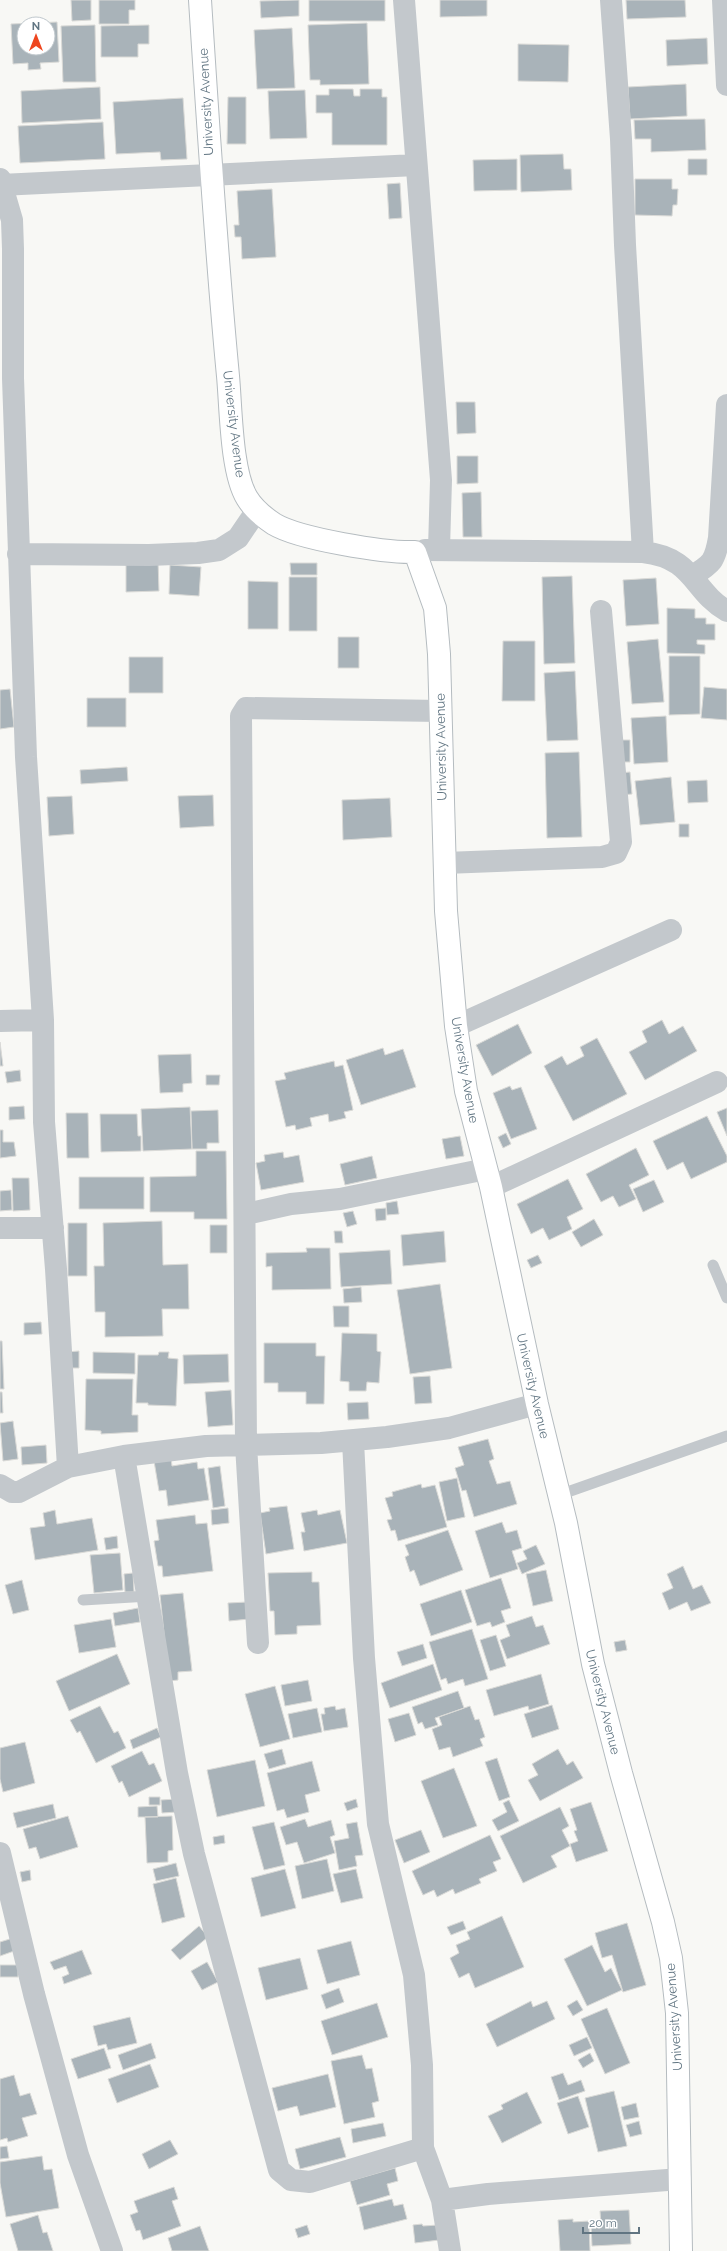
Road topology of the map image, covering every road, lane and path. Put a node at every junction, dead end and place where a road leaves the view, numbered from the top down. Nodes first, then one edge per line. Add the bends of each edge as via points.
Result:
1 (200, 0) edge
2 (404, 0) edge
3 (611, 0) edge
4 (723, 0) edge
5 (727, 85) edge
6 (416, 165) junction
7 (211, 174) junction
8 (1, 183) edge
9 (727, 405) edge
10 (257, 510) junction
11 (439, 549) junction
12 (415, 552) junction
13 (643, 552) junction
14 (18, 554) junction
15 (692, 576) junction
16 (601, 611) dead end
17 (727, 611) edge
18 (440, 711) junction
19 (445, 863) junction
20 (671, 930) dead end
21 (43, 1020) junction
22 (0, 1021) edge
23 (456, 1026) junction
24 (716, 1082) dead end
25 (488, 1178) junction
26 (246, 1214) junction
27 (0, 1228) edge
28 (53, 1228) junction
29 (713, 1265) dead end
30 (727, 1298) edge
31 (537, 1404) junction
32 (727, 1436) edge
33 (353, 1441) junction
34 (246, 1445) junction
35 (124, 1456) junction
36 (68, 1467) junction
37 (0, 1485) edge
38 (559, 1495) junction
39 (149, 1596) junction
40 (83, 1600) dead end
41 (258, 1643) dead end
42 (0, 1853) edge
43 (423, 2148) junction
44 (680, 2179) junction
45 (442, 2200) junction
46 (112, 2251) edge
47 (450, 2251) edge
48 (681, 2251) edge

1 - 7 street, University Avenue
2 - 6 street
3 - 13 street via 621,131
4 - 5 street
6 - 7 street
6 - 11 street via 441,480
7 - 8 street
7 - 10 street, University Avenue via 236,459 247,498
8 - 14 street via 12,220
9 - 15 street via 716,555 710,565
10 - 12 street, University Avenue via 275,524 297,533 342,544
10 - 14 street via 238,538 219,550 149,555
11 - 12 street
11 - 13 street
12 - 18 street, University Avenue via 435,608
13 - 15 street via 660,554 681,565
14 - 21 street via 26,765
15 - 17 street
16 - 19 street via 621,842 616,853 602,857
18 - 19 street, University Avenue
18 - 26 street via 246,708 243,710 241,724
19 - 23 street, University Avenue via 446,911
20 - 23 street
21 - 22 street
21 - 28 street via 44,1122
23 - 25 street, University Avenue via 466,1091
24 - 25 street
25 - 26 street via 291,1204
25 - 31 street, University Avenue
26 - 34 street
27 - 28 street
28 - 36 street
29 - 30 lane
31 - 33 street via 449,1428
31 - 38 street, University Avenue
32 - 38 lane
33 - 34 street
33 - 43 street via 364,1658 378,1824 414,1975 422,2064
34 - 35 street via 206,1446
34 - 41 street
35 - 36 street
35 - 39 street
36 - 37 street via 19,1492 12,1492
38 - 44 street, University Avenue via 593,1664 671,1958 676,2013
39 - 40 lane
39 - 43 street via 177,1773 194,1854 279,2170 291,2180 310,2182
42 - 46 street via 34,1994 78,2155
43 - 45 street
44 - 45 street
44 - 48 street, University Avenue
45 - 47 street

